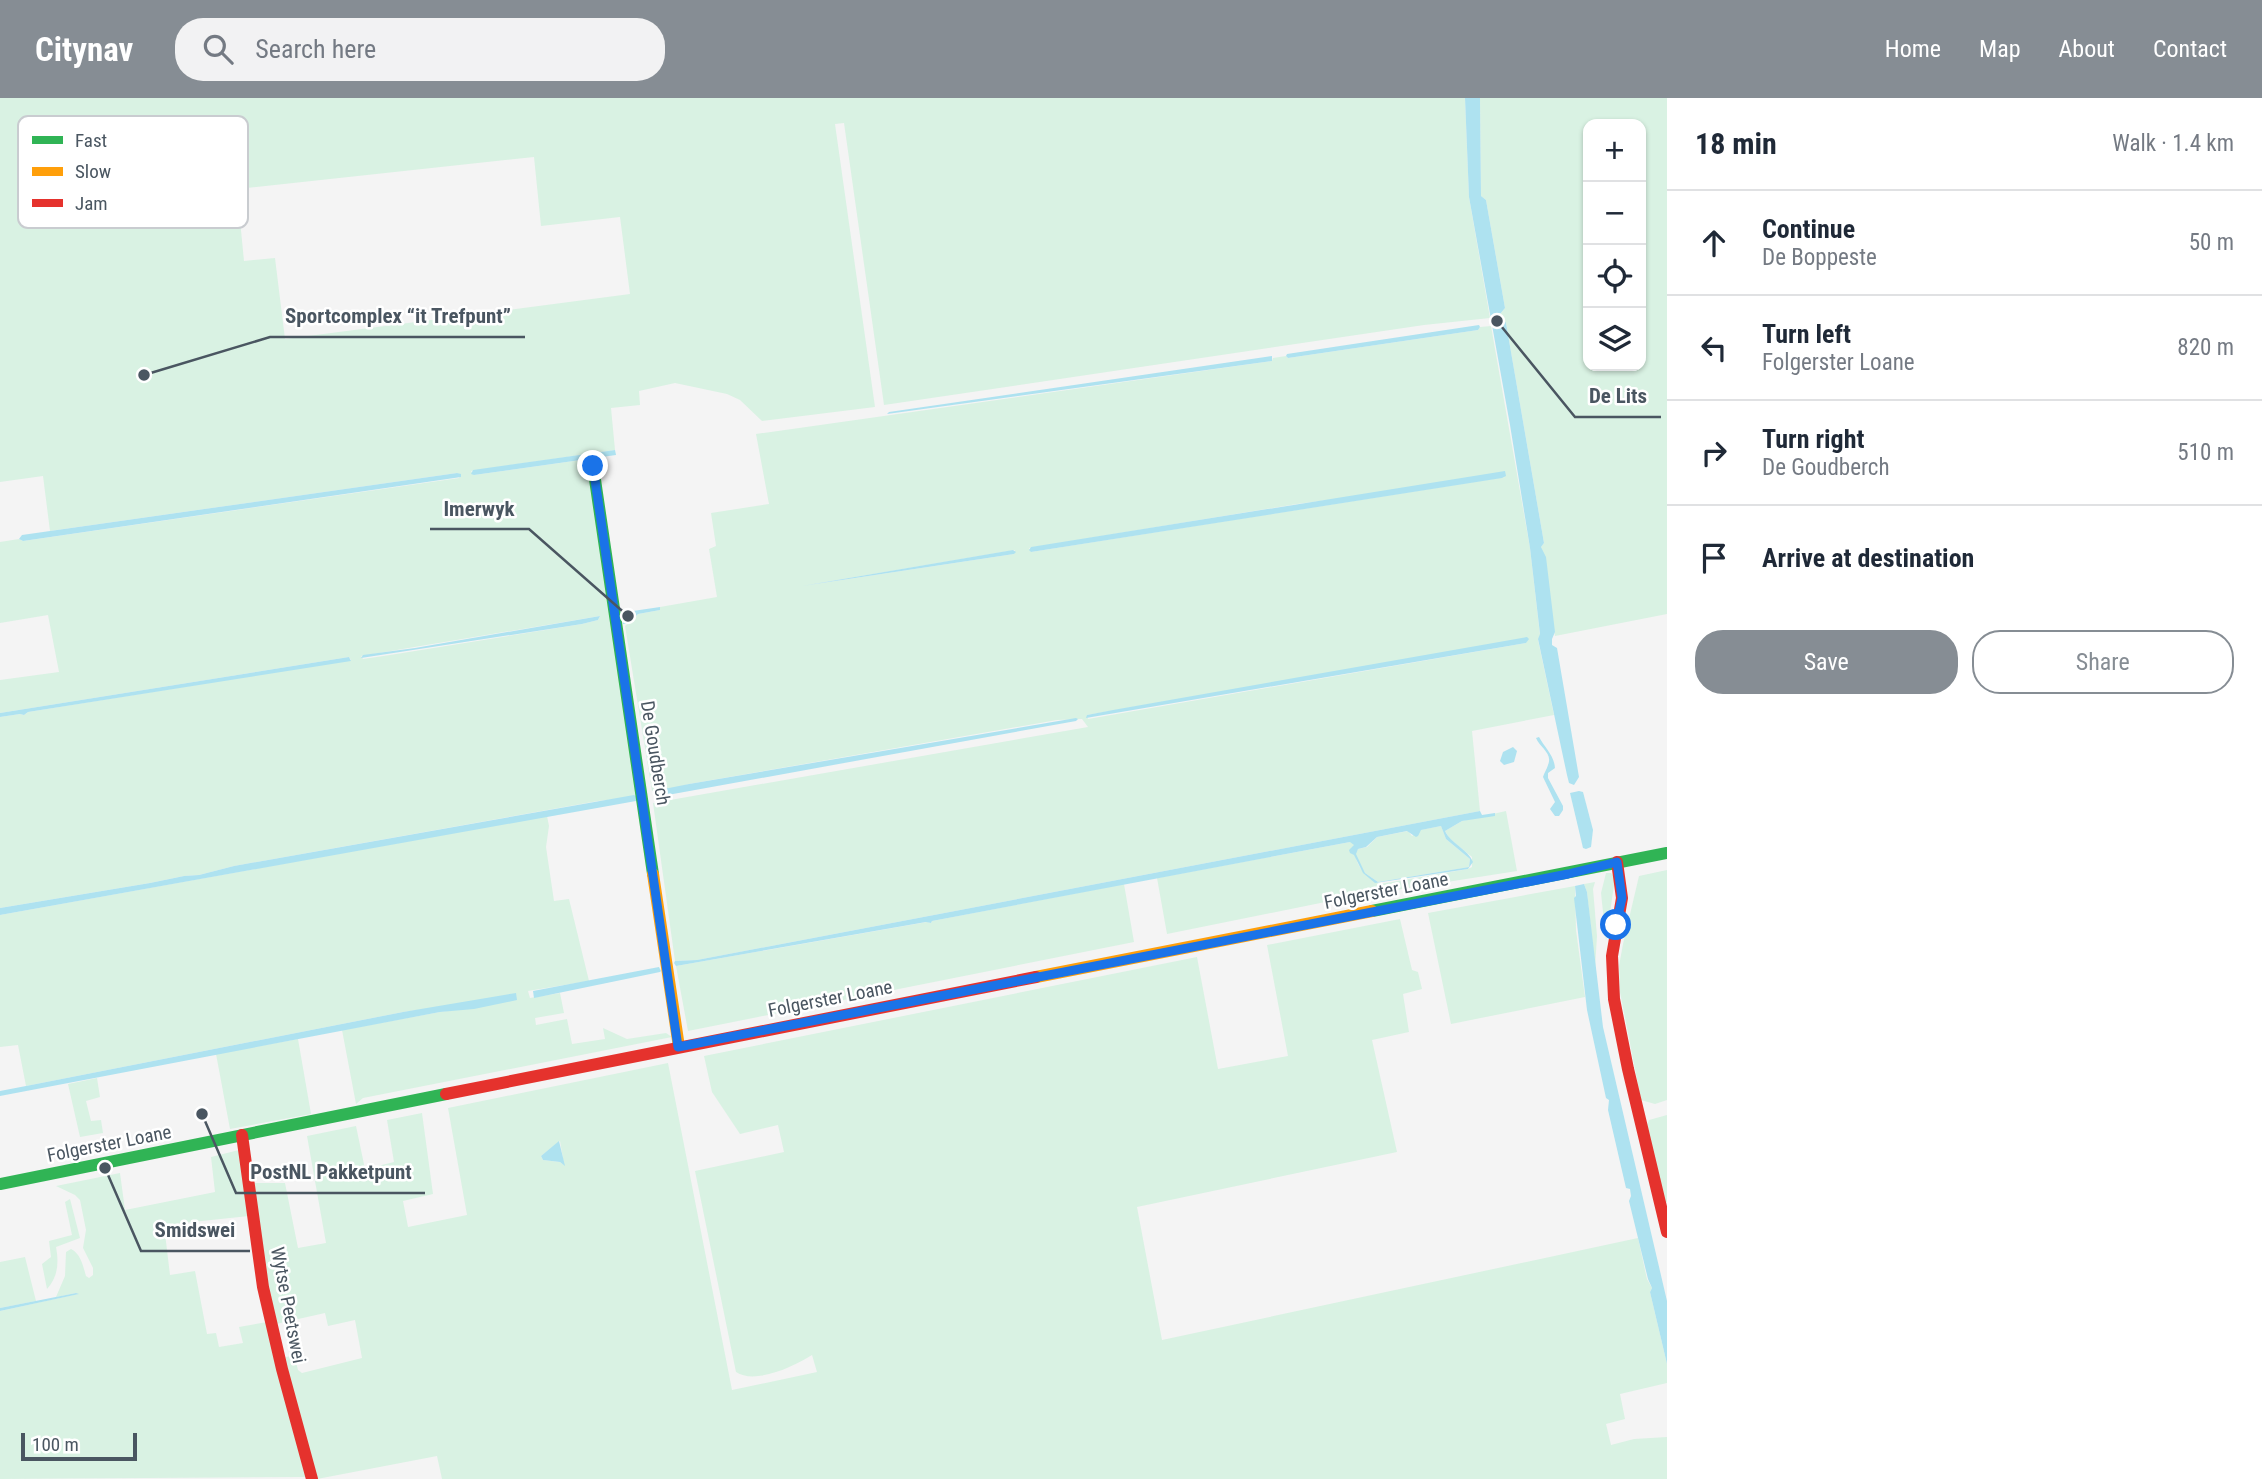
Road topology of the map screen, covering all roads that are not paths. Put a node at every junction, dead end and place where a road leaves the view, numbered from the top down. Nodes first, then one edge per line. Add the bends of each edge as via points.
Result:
1 (593, 466) dead end
2 (1667, 853) edge
3 (1617, 862) junction
4 (678, 1047) junction
5 (242, 1135) junction
6 (0, 1184) edge
7 (1667, 1232) edge
8 (311, 1479) edge

1 - 4 main road, De Goudberch
2 - 3 main road, Folgerster Loane
3 - 4 main road, Folgerster Loane
3 - 7 main road via 1622,898 1612,956 1614,999
4 - 5 main road, Folgerster Loane
5 - 6 main road, Folgerster Loane
5 - 8 main road, Wytse Peetswei via 258,1258

